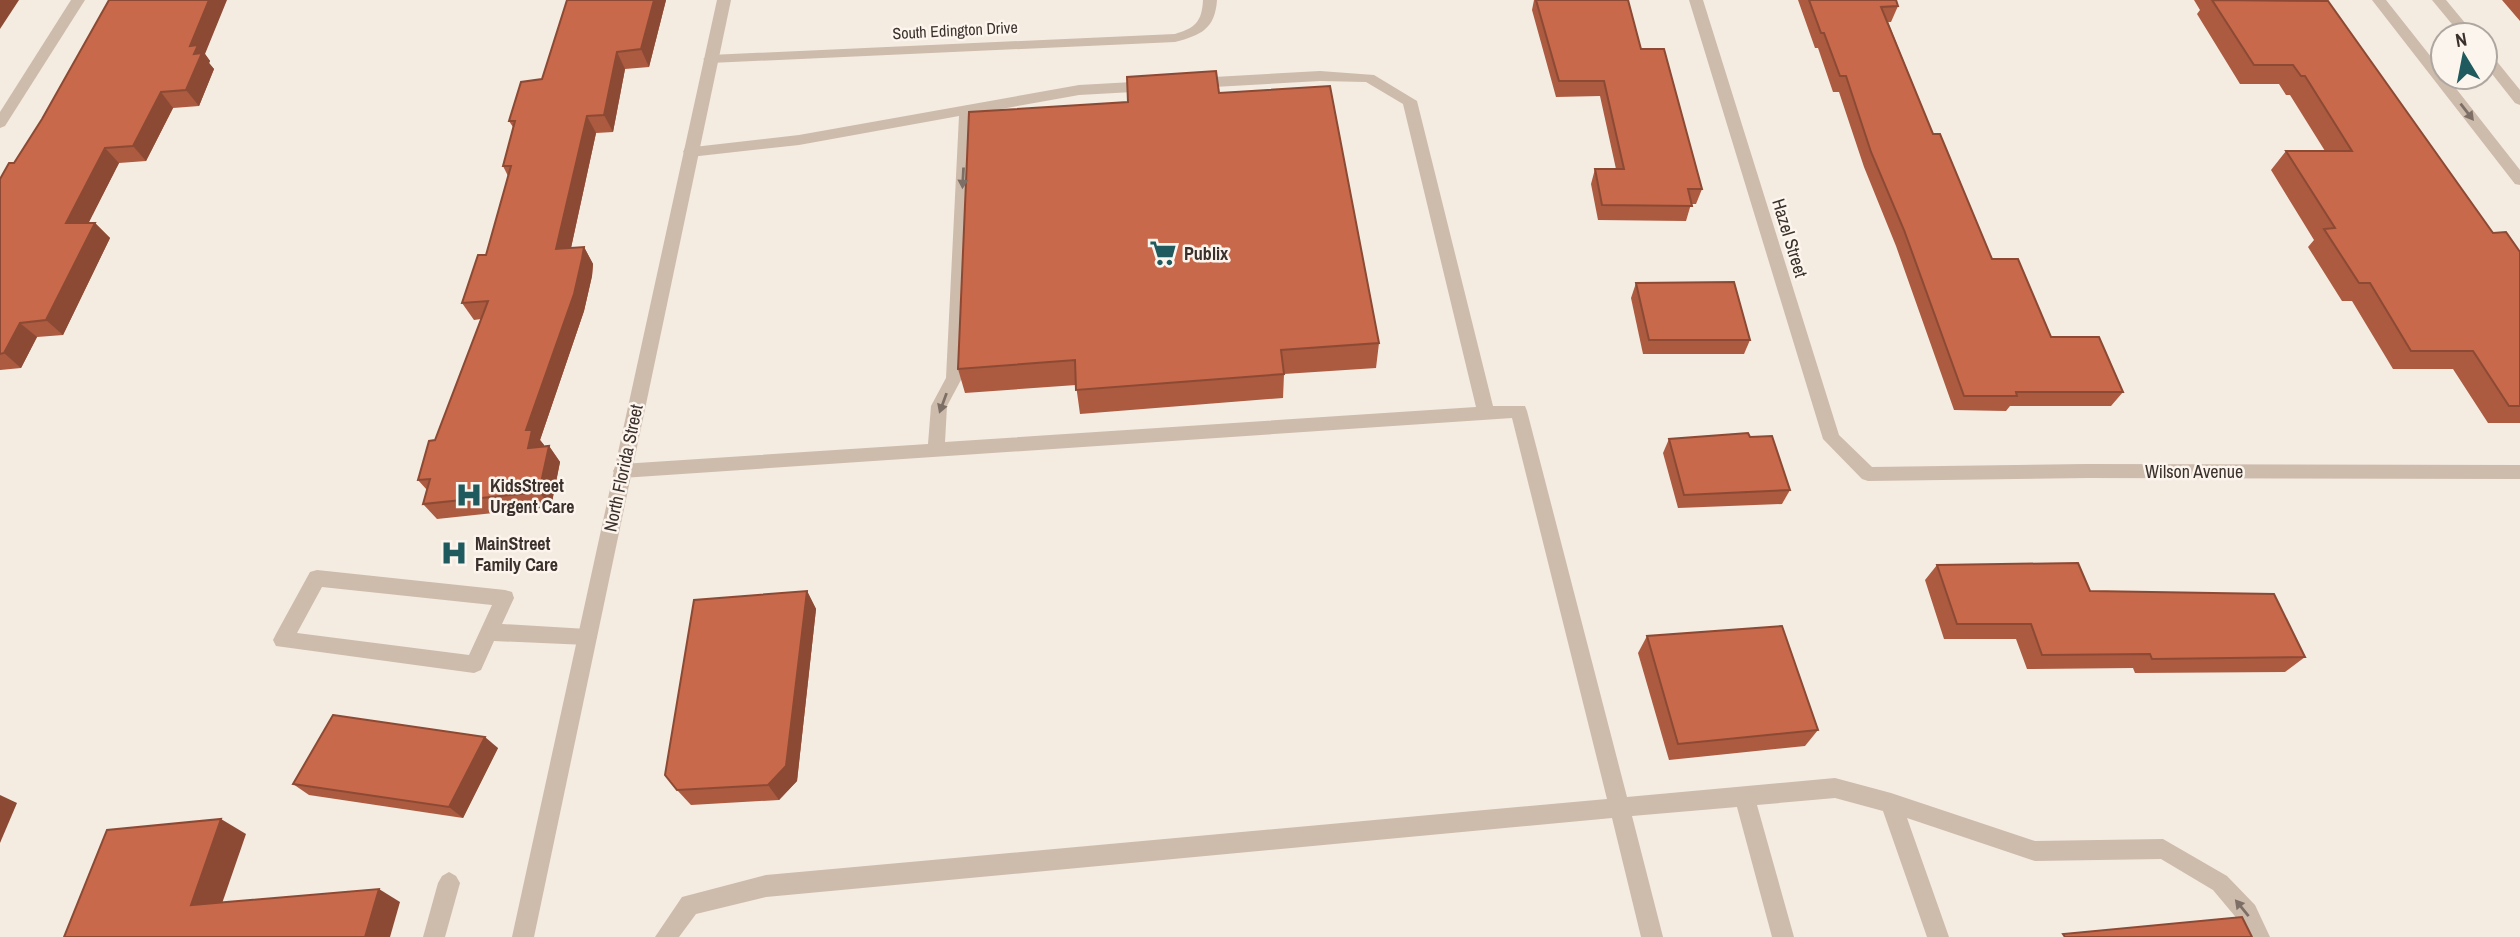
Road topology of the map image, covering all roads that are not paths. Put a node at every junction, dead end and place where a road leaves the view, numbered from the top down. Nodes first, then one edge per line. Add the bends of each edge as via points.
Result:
1 (78, 0) edge
2 (724, 0) edge
3 (1210, 0) edge
4 (1696, 0) edge
5 (2379, 0) edge
6 (2440, 0) edge
7 (2457, 21) edge
8 (710, 59) junction
9 (2499, 74) edge
10 (2520, 100) edge
11 (966, 110) junction
12 (0, 123) edge
13 (690, 152) junction
14 (2520, 180) edge
15 (1486, 413) junction
16 (936, 450) junction
17 (622, 471) junction
18 (2520, 472) edge
19 (1868, 474) joint
20 (489, 632) junction
21 (587, 637) junction
22 (1744, 796) junction
23 (1891, 803) junction
24 (1620, 808) junction
25 (449, 883) dead end
26 (434, 937) edge
27 (523, 937) edge
28 (666, 937) edge
29 (1652, 937) edge
30 (1783, 937) edge
31 (1938, 937) edge
32 (2259, 937) edge

1 - 12 street
2 - 8 street, North Florida Street
3 - 8 street, South Edington Drive via 1210,18 1200,32 1175,38
4 - 19 street, Hazel Street via 1832,439
5 -> 14 street
6 - 7 street
8 - 13 street, North Florida Street
9 - 10 street
11 - 13 street via 799,140
11 - 15 street via 1079,90 1320,76 1369,78 1410,101
11 -> 16 street via 954,378 939,406
13 - 17 street, North Florida Street
15 - 16 street
15 - 24 street via 1519,411
16 - 17 street
17 - 21 street, North Florida Street
18 - 19 street, Wilson Avenue
20 - 20 street via 474,664 283,640 317,578 505,598
20 - 21 street
21 - 27 street, North Florida Street
22 - 23 street via 1835,789
22 - 24 street
22 - 30 street
23 - 31 street
32 -> 23 street via 2247,913 2220,883 2163,849 2035,851
24 - 28 street via 766,886 690,905
24 - 29 street
25 - 26 street

